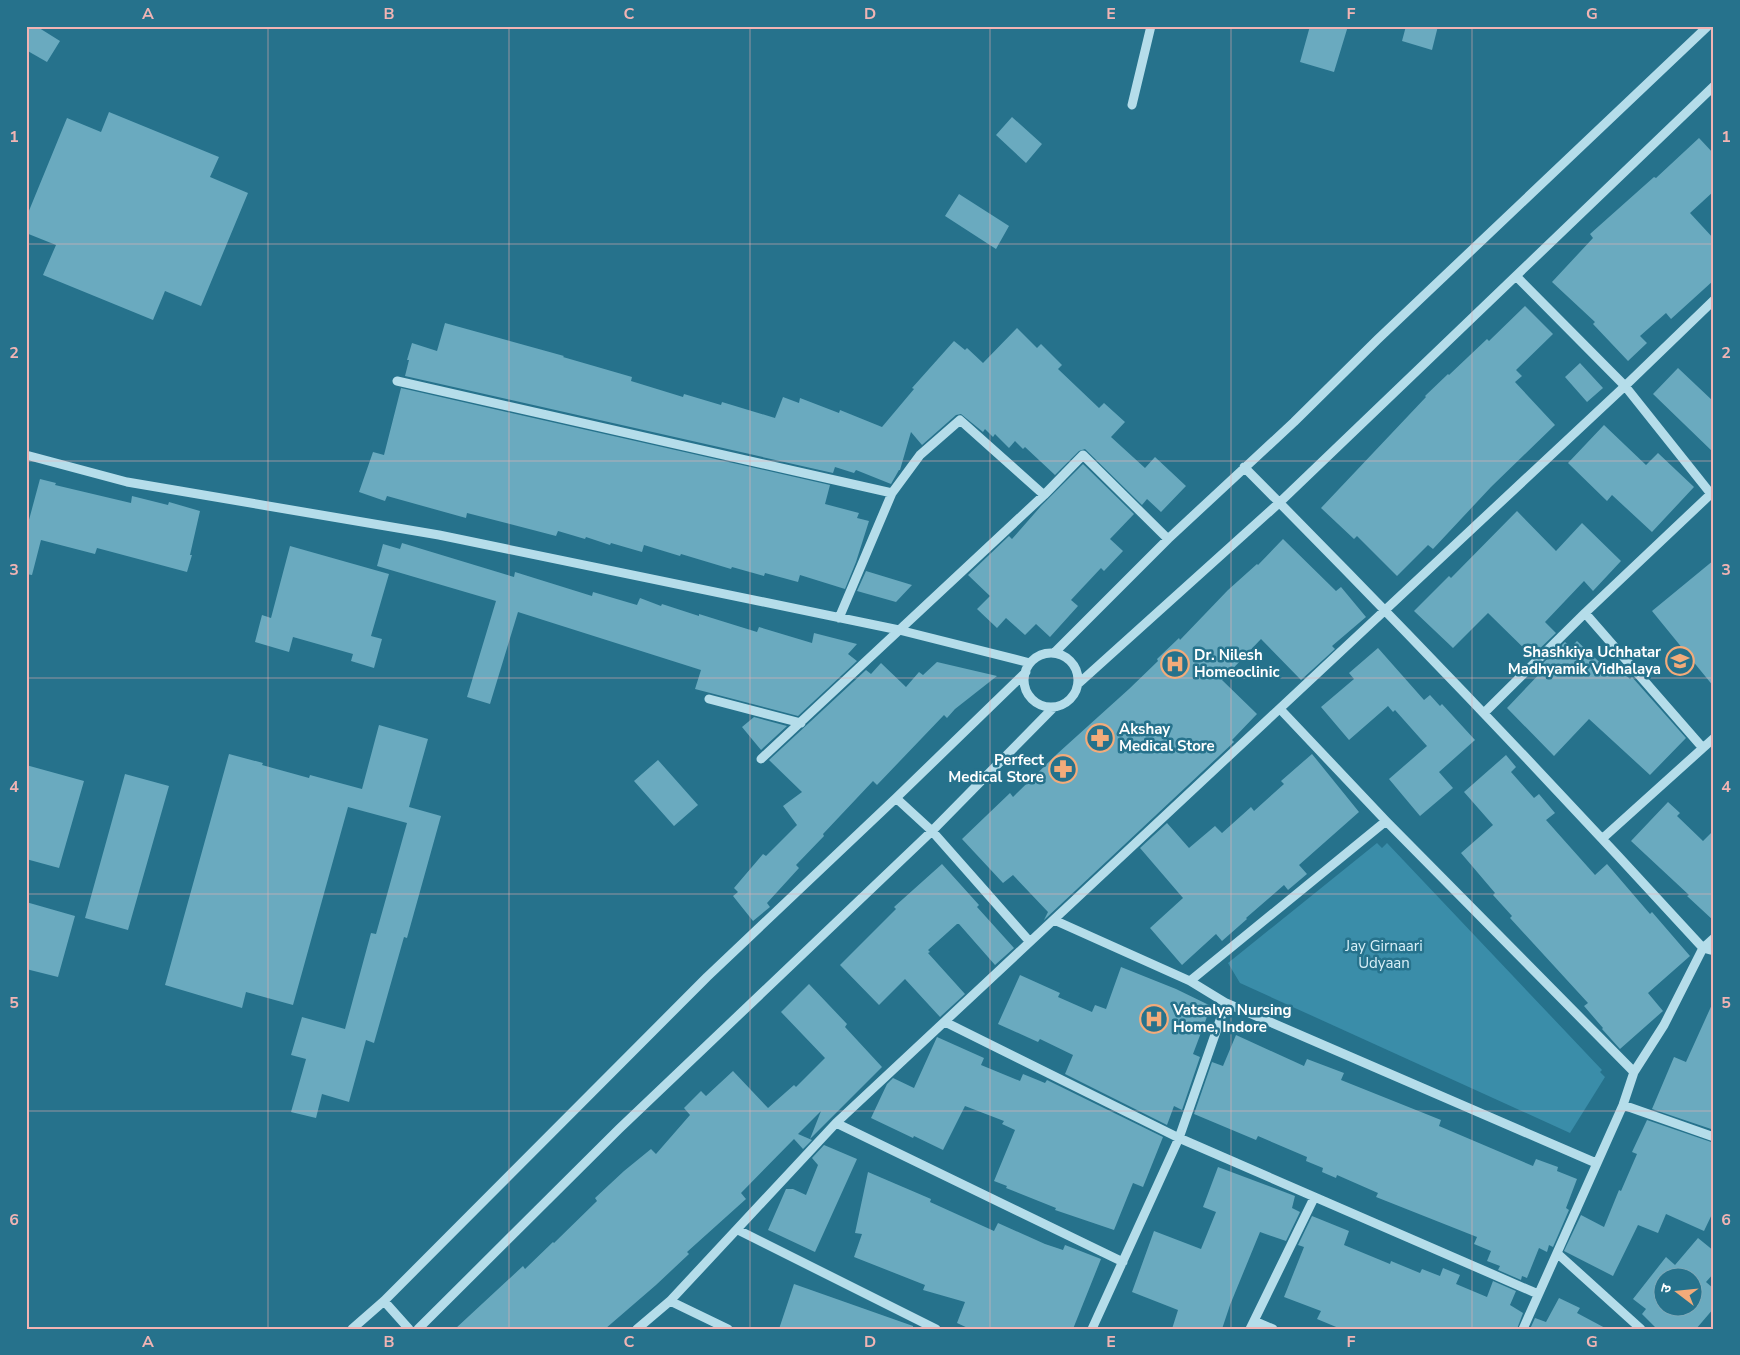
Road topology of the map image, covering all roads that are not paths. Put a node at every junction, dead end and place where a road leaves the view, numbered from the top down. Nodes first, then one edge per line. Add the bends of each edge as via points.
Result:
1 (1151, 26) edge
2 (1708, 26) edge
3 (1714, 86) edge
4 (1132, 104) dead end
5 (1516, 276) junction
6 (1714, 300) edge
7 (397, 381) dead end
8 (1625, 386) junction
9 (26, 455) edge
10 (1244, 467) junction
11 (1712, 492) edge
12 (892, 493) junction
13 (1044, 495) junction
14 (1279, 503) junction
15 (1168, 539) junction
16 (1384, 612) junction
17 (1585, 613) junction
18 (839, 618) junction
19 (899, 630) junction
20 (1054, 653) junction
21 (1028, 668) junction
22 (1078, 684) junction
23 (709, 699) dead end
24 (1054, 707) junction
25 (1280, 709) junction
26 (1484, 712) junction
27 (801, 723) junction
28 (1714, 738) edge
29 (1702, 747) junction
30 (761, 759) dead end
31 (896, 798) junction
32 (1386, 822) junction
33 (932, 831) junction
34 (1603, 838) junction
35 (1054, 920) junction
36 (1714, 938) edge
37 (1030, 942) junction
38 (1702, 948) junction
39 (1714, 951) edge
40 (1190, 981) junction
41 (1226, 1003) junction
42 (944, 1022) junction
43 (1634, 1072) junction
44 (1623, 1105) junction
45 (836, 1123) junction
46 (1714, 1137) edge
47 (1180, 1138) junction
48 (1596, 1163) junction
49 (1314, 1198) junction
50 (738, 1230) junction
51 (1558, 1254) junction
52 (1123, 1262) junction
53 (1538, 1294) junction
54 (384, 1301) junction
55 (670, 1301) junction
56 (1252, 1325) edge
57 (352, 1329) edge
58 (409, 1329) edge
59 (418, 1329) edge
60 (636, 1329) edge
61 (728, 1329) edge
62 (936, 1329) edge
63 (1092, 1329) edge
64 (1273, 1329) edge
65 (1523, 1329) edge
66 (1641, 1329) edge

1 - 4 street
2 - 10 street
3 - 5 street
5 - 8 street
5 - 14 street
6 - 8 street
7 - 12 street
8 - 11 street
8 - 16 street
9 - 18 street via 126,482 440,535
10 - 14 street
10 - 15 street
11 - 17 street
12 - 13 street via 920,455 960,420
12 - 18 street
13 - 15 street via 1083,455
13 - 19 street
14 - 16 street
14 - 22 street
15 - 20 street
16 - 25 street
16 - 26 street
17 - 26 street
17 - 29 street
18 - 19 street
19 - 21 street
19 - 27 street
20 - 21 street via 1036,657
20 - 22 street via 1070,660 1078,675
21 - 24 street via 1024,680 1030,698 1045,707
21 - 31 street
22 - 24 street via 1070,700
23 - 27 street
24 - 33 street
25 - 32 street
25 - 35 street
26 - 34 street
27 - 30 street
28 - 29 street
29 - 34 street
31 - 33 street
31 - 54 street via 707,977
32 - 40 street
32 - 43 street
33 - 37 street
33 - 59 street via 619,1129
34 - 38 street
35 - 37 street
35 - 40 street
36 - 38 street
37 - 42 street
38 - 39 street
38 - 43 street via 1664,1024
40 - 41 street
41 - 47 street
41 - 48 street
42 - 45 street
42 - 47 street
43 - 44 street
44 - 46 street
44 - 48 street
45 - 50 street
45 - 52 street
47 - 49 street
47 - 52 street
48 - 51 street
49 - 53 street
49 - 56 street
50 - 55 street
50 - 62 street
51 - 53 street
51 - 66 street
52 - 63 street
53 - 65 street
54 - 57 street
54 - 58 street
55 - 60 street
55 - 61 street
56 - 64 street

